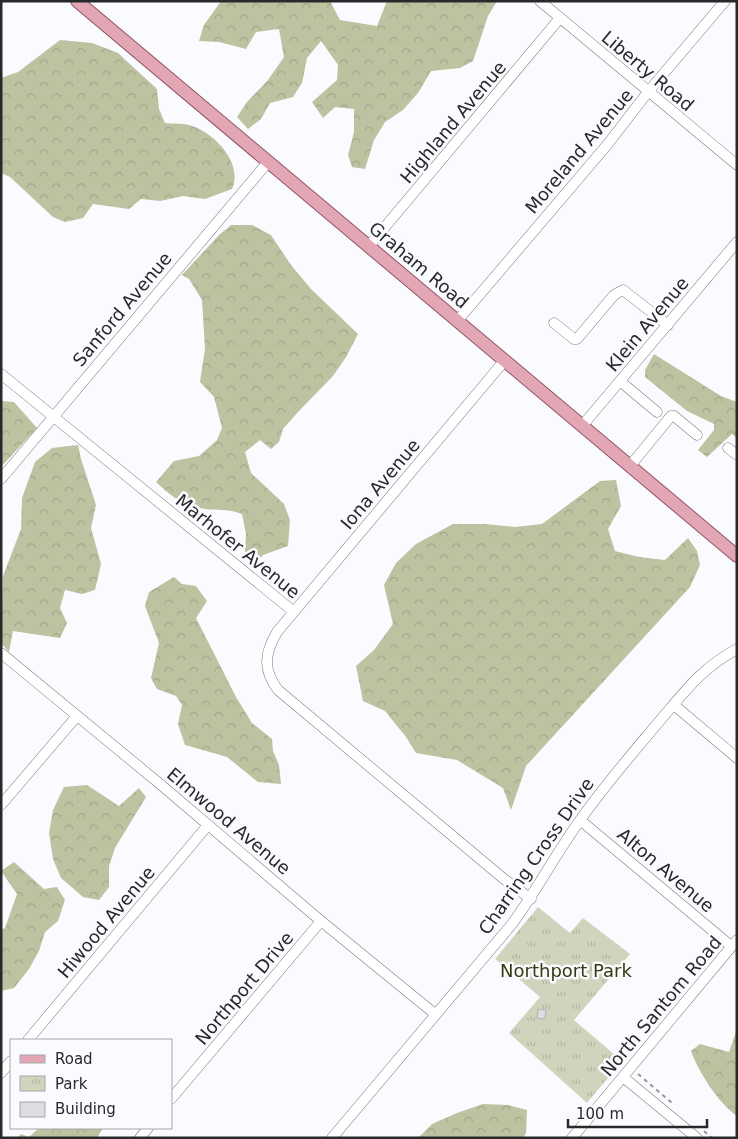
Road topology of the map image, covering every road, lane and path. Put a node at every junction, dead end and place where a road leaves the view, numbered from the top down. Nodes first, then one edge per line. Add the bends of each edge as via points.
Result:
1 (77, 1) edge
2 (540, 1) edge
3 (725, 1) edge
4 (560, 18) junction
5 (648, 92) junction
6 (268, 162) junction
7 (737, 165) edge
8 (737, 242) edge
9 (369, 246) junction
10 (458, 320) junction
11 (554, 323) dead end
12 (668, 325) junction
13 (505, 360) junction
14 (1, 374) edge
15 (621, 382) junction
16 (657, 412) dead end
17 (53, 416) junction
18 (582, 426) junction
19 (697, 435) dead end
20 (728, 448) dead end
21 (737, 455) edge
22 (630, 466) junction
23 (1, 479) edge
24 (737, 556) edge
25 (294, 612) junction
26 (737, 649) edge
27 (1, 653) edge
28 (674, 705) junction
29 (77, 716) junction
30 (737, 758) edge
31 (1, 805) edge
32 (580, 820) junction
33 (208, 826) junction
34 (531, 899) junction
35 (321, 921) junction
36 (734, 943) edge
37 (435, 1014) junction
38 (29, 1039) edge
39 (10, 1062) edge
40 (1, 1073) edge
41 (623, 1077) junction
42 (172, 1099) edge
43 (332, 1138) edge
44 (572, 1138) edge
45 (697, 1138) edge

1 - 6 main road, Graham Road
2 - 4 street, Liberty Road
3 - 5 street, Moreland Avenue
4 - 5 street, Liberty Road
4 - 9 street, Highland Avenue
5 - 7 street, Liberty Road
5 - 10 street, Moreland Avenue
6 - 9 main road, Graham Road
6 - 17 street, Sanford Avenue
8 - 12 street, Klein Avenue
9 - 10 main road, Graham Road
10 - 13 main road, Graham Road
11 - 12 street via 577,338 614,295 623,290
12 - 15 street, Klein Avenue
13 - 18 main road, Graham Road
13 - 25 street, Iona Avenue
14 - 17 street, Marhofer Avenue
15 - 16 street
15 - 18 street, Klein Avenue
17 - 23 street, Sanford Avenue
17 - 25 street, Marhofer Avenue
18 - 22 main road, Graham Road
19 - 22 street via 671,416
20 - 21 street
22 - 24 main road, Graham Road
25 - 34 street, Marhofer Avenue via 269,645 267,670 278,690
26 - 28 street, Charring Cross Drive via 706,668
27 - 29 street, Elmwood Avenue
28 - 30 street
28 - 32 street, Charring Cross Drive
29 - 31 street
29 - 33 street, Elmwood Avenue
32 - 34 street, Charring Cross Drive
32 - 36 street, Alton Avenue
33 - 35 street, Elmwood Avenue
33 - 38 street, Hiwood Avenue
34 - 37 street, Charring Cross Drive
35 - 37 street, Elmwood Avenue
35 - 42 street, Northport Drive
36 - 41 street, North Santom Road
37 - 43 street, Charring Cross Drive
39 - 40 street
41 - 44 street, North Santom Road
41 - 45 street

